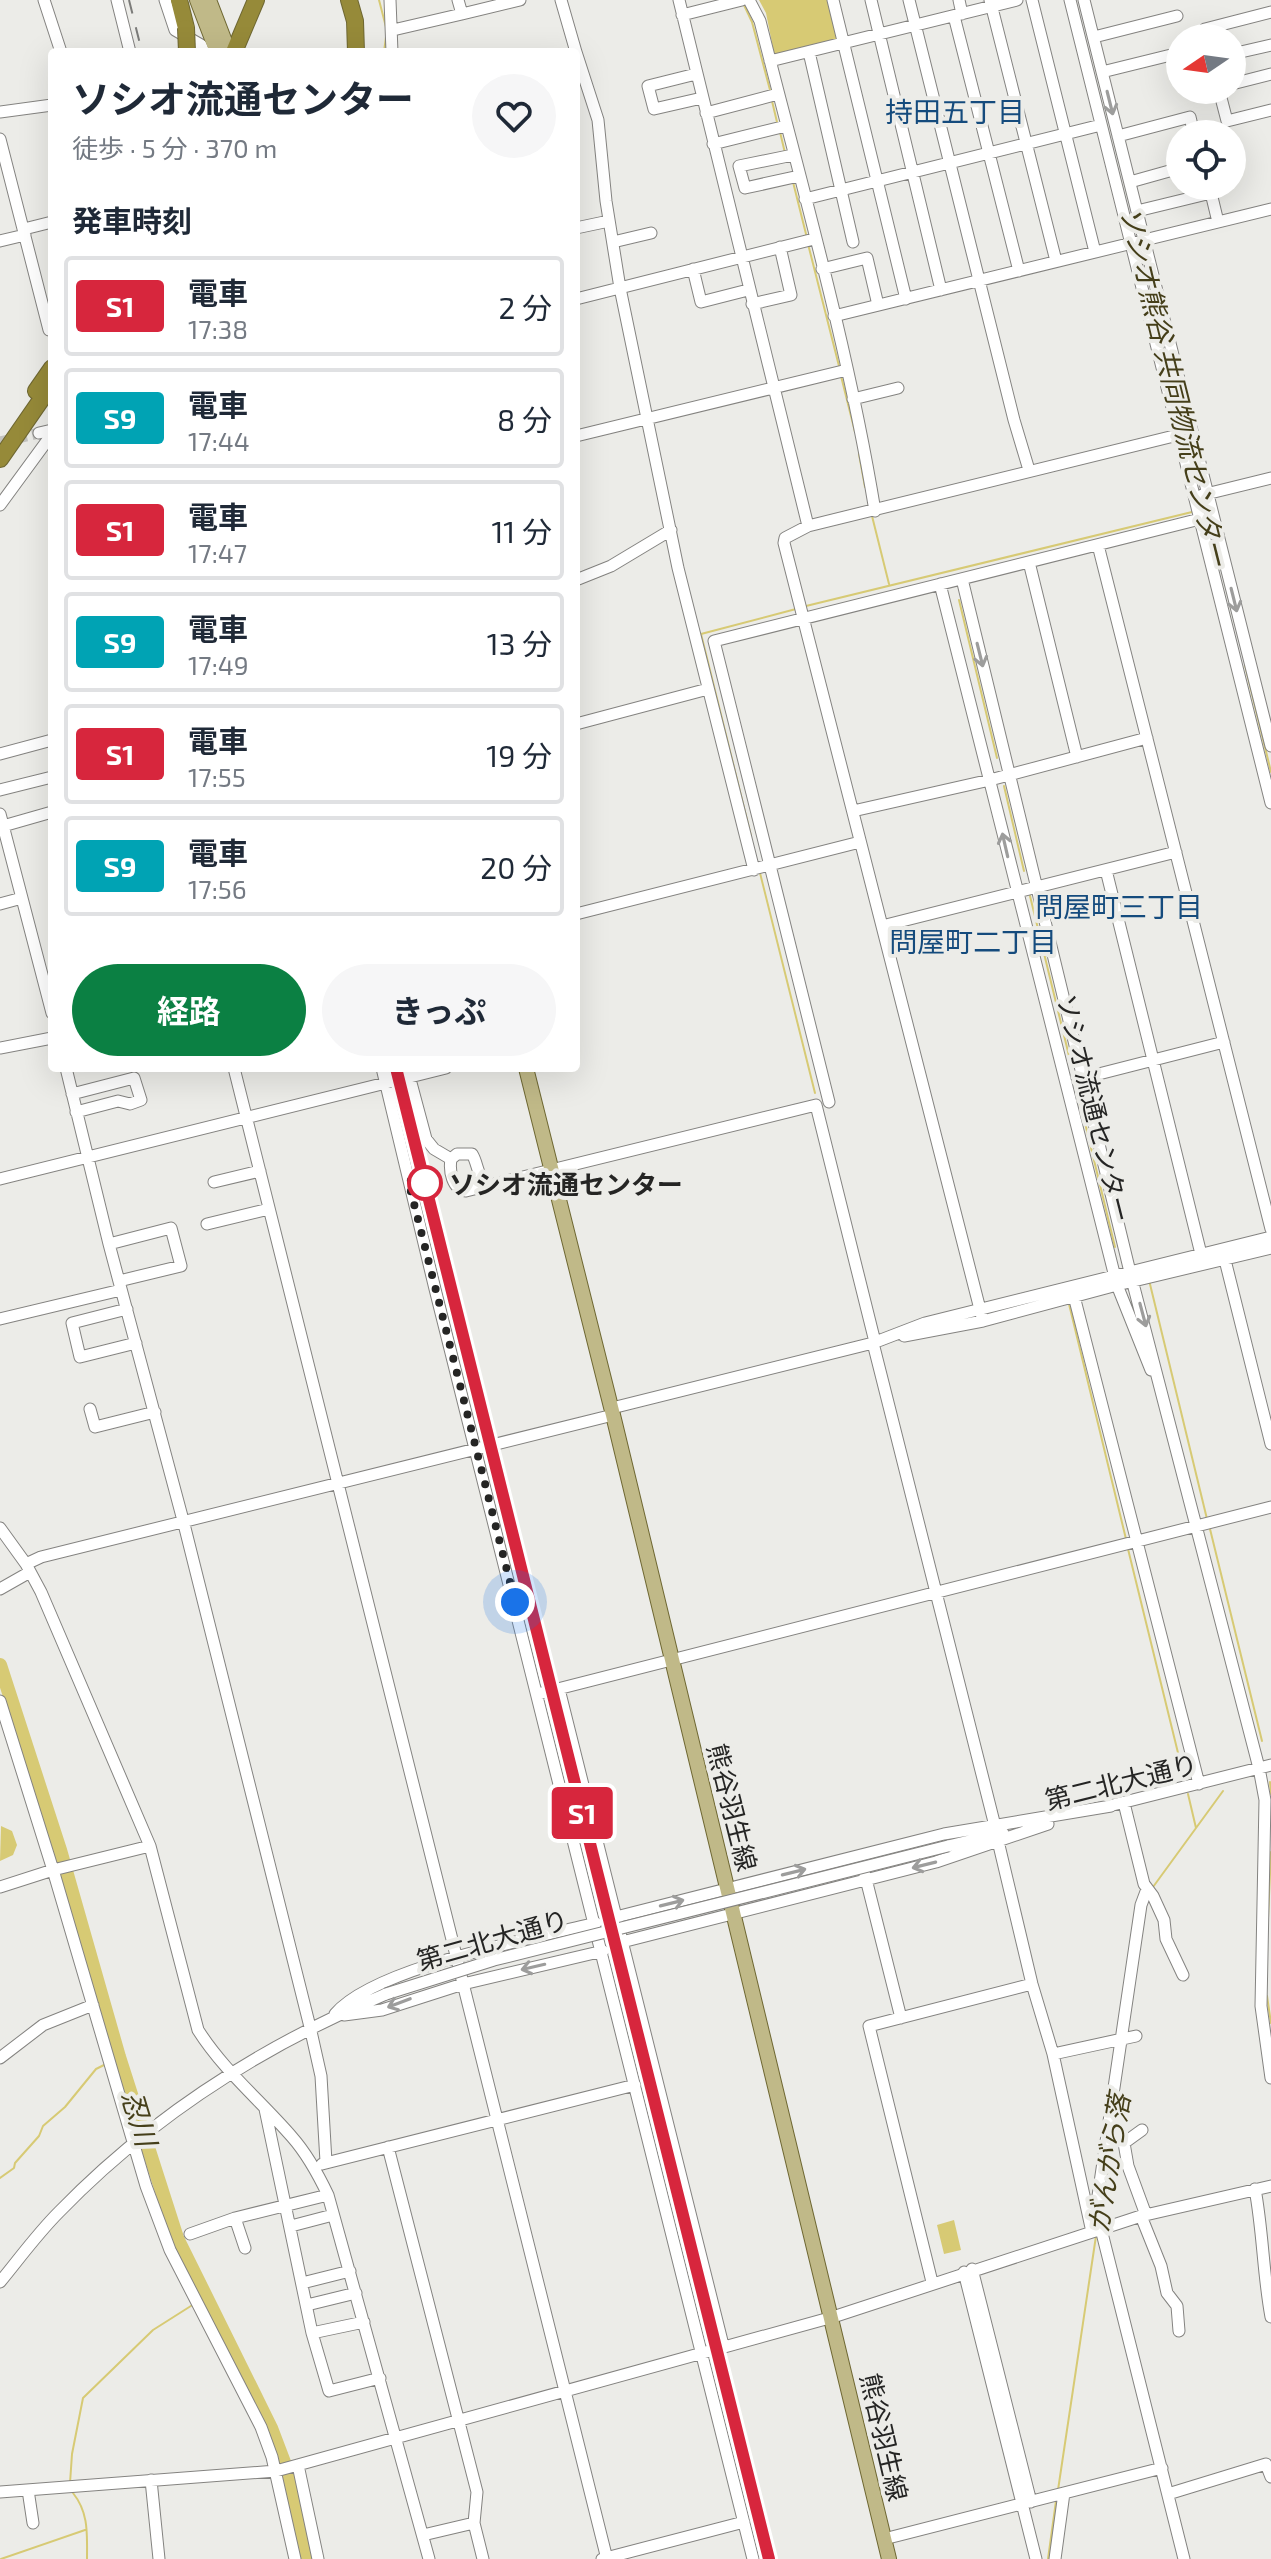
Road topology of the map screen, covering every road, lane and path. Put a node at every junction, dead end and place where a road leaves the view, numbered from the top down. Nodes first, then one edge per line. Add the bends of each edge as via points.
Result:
1 (44, 0) edge
2 (117, 0) edge
3 (165, 0) edge
4 (179, 0) edge
5 (197, 0) edge
6 (209, 0) edge
7 (256, 0) edge
8 (267, 0) edge
9 (349, 0) edge
10 (359, 0) edge
11 (390, 0) edge
12 (458, 0) edge
13 (520, 0) edge
14 (561, 0) edge
15 (679, 0) edge
16 (742, 0) edge
17 (749, 0) edge
18 (833, 0) edge
19 (871, 0) edge
20 (909, 0) edge
21 (959, 0) edge
22 (1017, 0) edge
23 (1032, 0) edge
24 (1070, 0) edge
25 (1084, 0) edge
26 (991, 3) edge
27 (1271, 12) edge
28 (462, 14) junction
29 (682, 15) junction
30 (958, 15) junction
31 (1177, 16) dead end
32 (1224, 24) edge
33 (915, 27) junction
34 (393, 30) junction
35 (880, 35) junction
36 (1094, 37) junction
37 (844, 43) junction
38 (1271, 45) edge
39 (60, 48) edge
40 (129, 48) edge
41 (187, 48) edge
42 (202, 48) edge
43 (215, 48) edge
44 (236, 48) edge
45 (237, 48) edge
46 (238, 48) edge
47 (356, 48) edge
48 (366, 48) edge
49 (392, 48) edge
50 (575, 48) edge
51 (1246, 51) edge
52 (809, 52) junction
53 (1166, 56) edge
54 (770, 61) junction
55 (580, 64) edge
56 (1102, 72) junction
57 (696, 74) junction
58 (1271, 74) edge
59 (1246, 80) edge
60 (778, 94) junction
61 (702, 98) junction
62 (1223, 104) edge
63 (48, 106) edge
64 (1271, 110) edge
65 (0, 112) edge
66 (706, 113) junction
67 (1166, 123) edge
68 (1101, 125) junction
69 (786, 126) junction
70 (1065, 134) junction
71 (1118, 136) junction
72 (0, 139) edge
73 (713, 144) junction
74 (1027, 144) junction
75 (989, 154) junction
76 (793, 155) junction
77 (951, 164) junction
78 (1166, 172) edge
79 (913, 173) junction
80 (799, 176) junction
81 (878, 182) junction
82 (1130, 182) junction
83 (842, 190) junction
84 (805, 199) junction
85 (1271, 209) edge
86 (1137, 211) junction
87 (609, 221) junction
88 (1218, 222) junction
89 (48, 223) edge
90 (580, 227) edge
91 (24, 232) junction
92 (651, 233) dead end
93 (814, 239) junction
94 (0, 241) edge
95 (613, 242) junction
96 (853, 242) dead end
97 (1139, 242) junction
98 (780, 247) junction
99 (1095, 252) junction
100 (740, 257) junction
101 (1056, 261) junction
102 (693, 269) junction
103 (822, 269) junction
104 (1019, 271) junction
105 (981, 280) junction
106 (620, 288) junction
107 (748, 290) junction
108 (941, 290) junction
109 (580, 298) edge
110 (906, 299) junction
111 (47, 301) edge
112 (752, 304) junction
113 (878, 305) junction
114 (834, 316) junction
115 (847, 370) junction
116 (48, 374) edge
117 (898, 388) dead end
118 (773, 389) junction
119 (48, 390) edge
120 (853, 399) junction
121 (647, 418) junction
122 (48, 432) edge
123 (39, 433) tunnel mouth
124 (580, 435) edge
125 (1178, 435) junction
126 (48, 438) edge
127 (0, 441) edge
128 (0, 459) edge
129 (1029, 470) junction
130 (1271, 478) edge
131 (1202, 495) junction
132 (0, 505) edge
133 (875, 511) junction
134 (1200, 519) junction
135 (808, 526) junction
136 (671, 530) junction
137 (1098, 545) junction
138 (1029, 562) junction
139 (580, 578) edge
140 (962, 579) junction
141 (940, 584) junction
142 (803, 619) junction
143 (708, 689) junction
144 (580, 723) edge
145 (1147, 738) junction
146 (48, 741) edge
147 (1271, 746) edge
148 (0, 754) edge
149 (1077, 757) junction
150 (1010, 775) junction
151 (48, 778) edge
152 (990, 780) junction
153 (0, 790) edge
154 (1271, 803) edge
155 (853, 811) junction
156 (48, 813) edge
157 (2, 820) edge
158 (860, 842) junction
159 (1176, 852) junction
160 (769, 867) junction
161 (754, 870) junction
162 (1106, 870) junction
163 (1037, 888) junction
164 (1016, 893) junction
165 (22, 898) junction
166 (0, 904) edge
167 (580, 913) edge
168 (882, 926) junction
169 (48, 998) edge
170 (48, 1039) edge
171 (1224, 1042) junction
172 (0, 1048) edge
173 (1153, 1060) junction
174 (67, 1072) edge
175 (235, 1072) edge
176 (383, 1072) edge
177 (408, 1072) edge
178 (527, 1072) edge
179 (1083, 1078) junction
180 (386, 1082) junction
181 (72, 1094) junction
182 (829, 1102) dead end
183 (76, 1112) junction
184 (247, 1118) junction
185 (87, 1157) junction
186 (451, 1159) junction
187 (550, 1170) junction
188 (260, 1171) junction
189 (0, 1179) edge
190 (214, 1182) dead end
191 (491, 1184) junction
192 (269, 1209) junction
193 (207, 1224) dead end
194 (1271, 1229) edge
195 (1271, 1237) edge
196 (109, 1244) junction
197 (1271, 1248) edge
198 (1201, 1254) junction
199 (1225, 1260) junction
200 (1132, 1277) junction
201 (1116, 1280) junction
202 (120, 1285) junction
203 (1074, 1296) junction
204 (127, 1309) junction
205 (982, 1315) junction
206 (0, 1319) edge
207 (136, 1343) junction
208 (874, 1343) junction
209 (1166, 1404) junction
210 (90, 1409) dead end
211 (155, 1412) junction
212 (612, 1412) junction
213 (1271, 1444) edge
214 (477, 1450) junction
215 (338, 1485) junction
216 (1271, 1507) edge
217 (184, 1524) junction
218 (1205, 1525) junction
219 (0, 1528) edge
220 (1130, 1545) junction
221 (28, 1568) junction
222 (0, 1589) edge
223 (936, 1594) junction
224 (672, 1660) junction
225 (559, 1689) junction
226 (538, 1694) junction
227 (0, 1701) edge
228 (4, 1726) edge
229 (1265, 1767) edge
230 (1199, 1784) junction
231 (1124, 1803) junction
232 (1111, 1806) junction
233 (1060, 1819) junction
234 (995, 1826) junction
235 (998, 1841) junction
236 (150, 1846) junction
237 (860, 1855) junction
238 (56, 1869) junction
239 (866, 1879) junction
240 (0, 1887) edge
241 (728, 1889) junction
242 (1149, 1892) junction
243 (734, 1914) junction
244 (616, 1917) junction
245 (596, 1923) junction
246 (622, 1942) junction
247 (603, 1951) junction
248 (456, 1958) junction
249 (1183, 1975) dead end
250 (463, 1984) junction
251 (1032, 1984) junction
252 (93, 2005) junction
253 (334, 2016) junction
254 (901, 2018) junction
255 (310, 2027) junction
256 (1127, 2037) junction
257 (1053, 2054) junction
258 (0, 2058) edge
259 (231, 2073) junction
260 (1271, 2078) edge
261 (635, 2085) junction
262 (265, 2109) junction
263 (496, 2120) junction
264 (1142, 2130) dead end
265 (288, 2132) junction
266 (270, 2137) junction
267 (133, 2142) junction
268 (388, 2147) junction
269 (320, 2165) junction
270 (1271, 2186) edge
271 (1255, 2189) junction
272 (328, 2195) junction
273 (287, 2205) junction
274 (333, 2215) junction
275 (1144, 2216) junction
276 (235, 2218) junction
277 (291, 2226) junction
278 (1096, 2230) junction
279 (190, 2234) dead end
280 (245, 2248) dead end
281 (350, 2271) junction
282 (968, 2271) junction
283 (0, 2282) edge
284 (932, 2282) junction
285 (302, 2283) junction
286 (356, 2293) junction
287 (307, 2305) junction
288 (833, 2317) junction
289 (1271, 2317) edge
290 (364, 2322) junction
291 (1179, 2331) dead end
292 (312, 2333) junction
293 (723, 2345) junction
294 (701, 2351) junction
295 (380, 2378) junction
296 (564, 2392) junction
297 (457, 2421) junction
298 (397, 2438) junction
299 (298, 2465) junction
300 (1162, 2468) junction
301 (276, 2471) junction
302 (1271, 2477) edge
303 (151, 2480) junction
304 (1, 2490) edge
305 (28, 2490) junction
306 (1059, 2494) junction
307 (1168, 2494) junction
308 (1027, 2503) junction
309 (744, 2522) junction
310 (33, 2523) dead end
311 (474, 2523) junction
312 (423, 2535) junction
313 (884, 2539) junction
314 (159, 2559) edge
315 (295, 2559) edge
316 (318, 2559) edge
317 (429, 2559) edge
318 (483, 2559) edge
319 (605, 2559) edge
320 (753, 2559) edge
321 (889, 2559) edge
322 (1036, 2559) edge
323 (1055, 2559) edge
324 (1184, 2559) edge

1 - 39 street
2 - 40 street
3 - 42 street via 175,30
4 - 41 highway, bridge
5 - 43 main road
6 - 44 main road
7 - 45 highway
8 - 46 highway
9 - 47 highway
10 - 48 highway
11 - 34 street
12 - 28 street
13 - 28 street
14 - 50 street
15 - 29 street
16 - 29 street
17 - 54 street
18 - 37 street
19 - 35 street
20 - 33 street
21 - 30 street
22 - 26 street
23 - 70 street
24 - 68 street
25 - 36 street
26 - 30 street
26 - 74 street
27 - 32 street
28 - 34 street
29 - 57 street
30 - 33 street
30 - 75 street
31 - 36 street
33 - 35 street
33 - 77 street
34 - 49 street
35 - 37 street
35 - 79 street
36 - 56 street
37 - 52 street
37 - 81 street
38 - 51 street
52 - 54 street
52 - 83 street
53 - 56 street
54 - 60 street
55 - 87 street via 598,120
56 -> 71 street
57 - 61 street
57 - 61 street via 648,86 654,109
58 - 59 street
60 - 66 street
60 - 69 street
61 - 66 street
62 - 64 street via 1227,121
63 - 65 street
66 - 73 street
67 - 71 street
68 - 70 street
68 - 97 street
69 - 73 street
69 - 76 street
70 - 74 street
70 - 99 street
71 - 82 street
72 - 91 street
73 - 100 street
74 - 75 street
74 - 101 street
75 - 77 street
75 - 104 street
76 - 80 street
76 - 80 street via 739,166 745,188
77 - 79 street
77 - 105 street
78 - 82 street
79 - 81 street
79 - 108 street
80 - 84 street
81 - 83 street
81 - 110 street
82 - 86 street
83 - 84 street
83 - 96 street
84 - 93 street
85 - 88 street
86 - 88 street via 1211,193
86 - 97 street
87 - 90 street
87 - 95 street
88 - 97 street
89 - 91 street
91 - 94 street
91 - 111 street
92 - 95 street
93 - 98 street
93 - 103 street
95 - 106 street
97 - 99 street
97 - 125 street
97 - 131 street
98 - 100 street
98 - 112 street via 791,295
99 - 101 street
100 - 102 street
100 - 107 street
101 - 104 street
102 - 106 street
102 - 107 street via 701,302
103 - 113 street via 867,258
103 - 114 street
104 - 105 street
105 - 108 street
105 - 129 street
106 - 109 street
106 - 121 street
107 - 112 street
108 - 110 street
110 - 113 street
112 - 118 street
113 - 114 street
114 - 115 street
115 - 118 street
115 - 120 street
116 - 127 highway
117 - 120 street
118 - 121 street
118 - 135 street
119 - 128 highway
120 - 133 street
121 - 124 street
121 - 136 street
122 - 123 street
125 - 129 street
125 - 131 street
126 - 132 street
129 - 133 street
130 - 131 street
131 - 134 street
131 -> 147 street
133 - 135 street
134 - 137 street
134 - 154 street
135 - 142 street via 784,543
136 - 139 street
136 - 143 street
137 - 138 street
137 - 145 street
138 - 140 street
138 - 149 street
140 - 141 street
140 -> 150 street
141 - 142 street
141 - 152 street, ソシオ流通センター
142 - 155 street
142 - 160 street via 714,641
143 - 144 street
143 - 161 street
145 - 149 street
145 - 159 street
146 - 148 street
149 - 150 street
150 - 152 street
150 - 163 street
151 - 153 street
152 - 155 street
164 -> 152 street, ソシオ流通センター
155 - 158 street
156 - 157 street
157 - 165 street
158 - 160 street
158 - 168 street
159 - 162 street
159 - 171 street
160 - 161 street
160 - 182 street
161 - 167 street
162 - 163 street
162 - 173 street
163 - 164 street
163 - 179 street
164 - 168 street
164 - 201 street, ソシオ流通センター
165 - 166 street
165 - 169 street
168 - 205 street
170 - 172 street
171 - 173 street
171 - 194 street
173 - 179 street
173 - 198 street
174 - 181 street
175 - 184 street
176 - 180 street
177 - 180 street
177 - 186 street via 426,1139
178 - 187 main road, 熊谷羽生線
179 - 200 street
180 - 184 street
180 - 214 street
181 - 183 street
181 - 183 street via 134,1078 141,1100
183 - 185 street
184 - 185 street
184 - 188 street
185 - 189 street
185 - 196 street
186 - 191 street via 472,1154 480,1177
186 - 191 street via 459,1190
187 - 191 street
187 - 208 street via 816,1105
187 - 212 main road, 熊谷羽生線
188 - 190 street
188 - 192 street
192 - 193 street
192 - 215 street
195 - 198 street
196 - 202 street
196 - 202 street via 171,1228 181,1266
197 - 199 street
198 - 200 street
199 - 200 street
199 - 213 street
200 - 201 street
200 -> 209 street
201 - 203 street
201 - 205 street
201 - 209 street, ソシオ流通センター
202 - 204 street
202 - 206 street
203 - 205 street
203 - 220 street
204 - 207 street
204 - 207 street via 72,1323 80,1357
205 - 208 street via 925,1323
207 - 211 street
208 - 212 street
208 - 223 street
209 - 218 street
210 - 211 street via 95,1427
211 - 217 street
212 - 214 street
212 - 224 main road, 熊谷羽生線
214 - 215 street
214 - 226 street
215 - 217 street
215 - 248 street
216 - 218 street
217 - 221 street via 41,1557
217 - 255 street
218 - 220 street
218 - 229 street
219 - 221 street
220 - 223 street
220 - 230 street
221 - 222 street
221 - 236 street
223 - 224 street
223 - 234 street
224 - 225 street
224 - 241 main road, 熊谷羽生線
225 - 226 street
225 - 244 street
226 - 245 street
227 - 228 street
228 - 238 street
229 - 230 street, 第二北大通り
229 - 260 street via 1261,2006
230 - 231 street, 第二北大通り
231 - 232 street, 第二北大通り
231 - 242 street
232 - 233 street, 第二北大通り
232 - 234 street
233 - 235 street
233 - 253 street, 第二北大通り, bridge via 494,1960
234 - 237 street
235 -> 239 street
235 - 251 street
236 - 238 street
236 - 259 street via 198,2030
237 - 239 street
241 -> 237 street
238 - 240 street
238 - 252 street
239 - 243 street
239 - 254 street
241 - 243 main road, 熊谷羽生線
244 -> 241 street
242 - 249 street
242 - 256 street via 1141,1905
243 - 246 street
243 - 288 main road, 熊谷羽生線
244 - 246 street
245 - 247 street
245 - 248 street
246 - 293 street
247 -> 250 street
247 - 261 street
248 - 250 street
248 - 253 street via 391,1978 345,2002
250 -> 253 street via 382,2010
250 - 263 street
251 - 254 street
251 - 257 street
252 - 258 street via 43,2025
252 - 267 street
253 - 255 street, 第二北大通り
254 - 284 street via 869,2026
255 - 259 street, 第二北大通り
255 - 269 street via 321,2076
256 - 257 street
256 - 278 street
257 - 278 street
259 - 262 street
259 - 267 street, 第二北大通り
261 - 263 street
261 - 294 street
262 - 265 street
262 - 266 street
263 - 268 street
263 - 296 street
264 - 275 street via 1124,2143
265 - 266 street
265 - 269 street
266 - 273 street
267 - 283 street, 第二北大通り via 60,2210
267 - 301 street via 170,2250 261,2427
268 - 269 street
268 - 297 street
269 - 272 street
270 - 271 street
271 - 275 street
271 - 289 street
272 - 273 street
272 - 274 street
273 - 276 street
273 - 277 street
274 - 277 street
274 - 281 street
275 - 278 street
275 - 291 street via 1167,2293 1177,2306
276 - 279 street
276 - 280 street
277 - 285 street
278 - 282 street
278 - 300 street
281 - 285 street
281 - 286 street
282 - 284 street
282 - 308 street
284 - 288 street
285 - 287 street
286 - 287 street
286 - 290 street
287 - 292 street
288 - 293 street
288 - 313 main road, 熊谷羽生線
290 - 292 street
290 - 295 street
292 - 295 street via 329,2391
293 - 294 street
294 - 296 street
294 - 309 street
295 - 298 street
296 - 297 street
296 - 319 street
297 - 298 street
297 - 311 street via 477,2492
298 - 299 street
298 - 312 street
299 - 301 street
299 - 316 street
300 - 306 street
300 - 307 street
301 - 303 street
301 - 315 street
302 - 307 street via 1266,2464
303 - 305 street
303 - 314 street
304 - 305 street
305 - 310 street
306 - 308 street
306 - 323 street
307 - 324 street
308 - 313 street
308 - 322 street
309 - 319 street
309 - 320 street
311 - 312 street
311 - 318 street
312 - 317 street
313 - 321 main road, 熊谷羽生線

